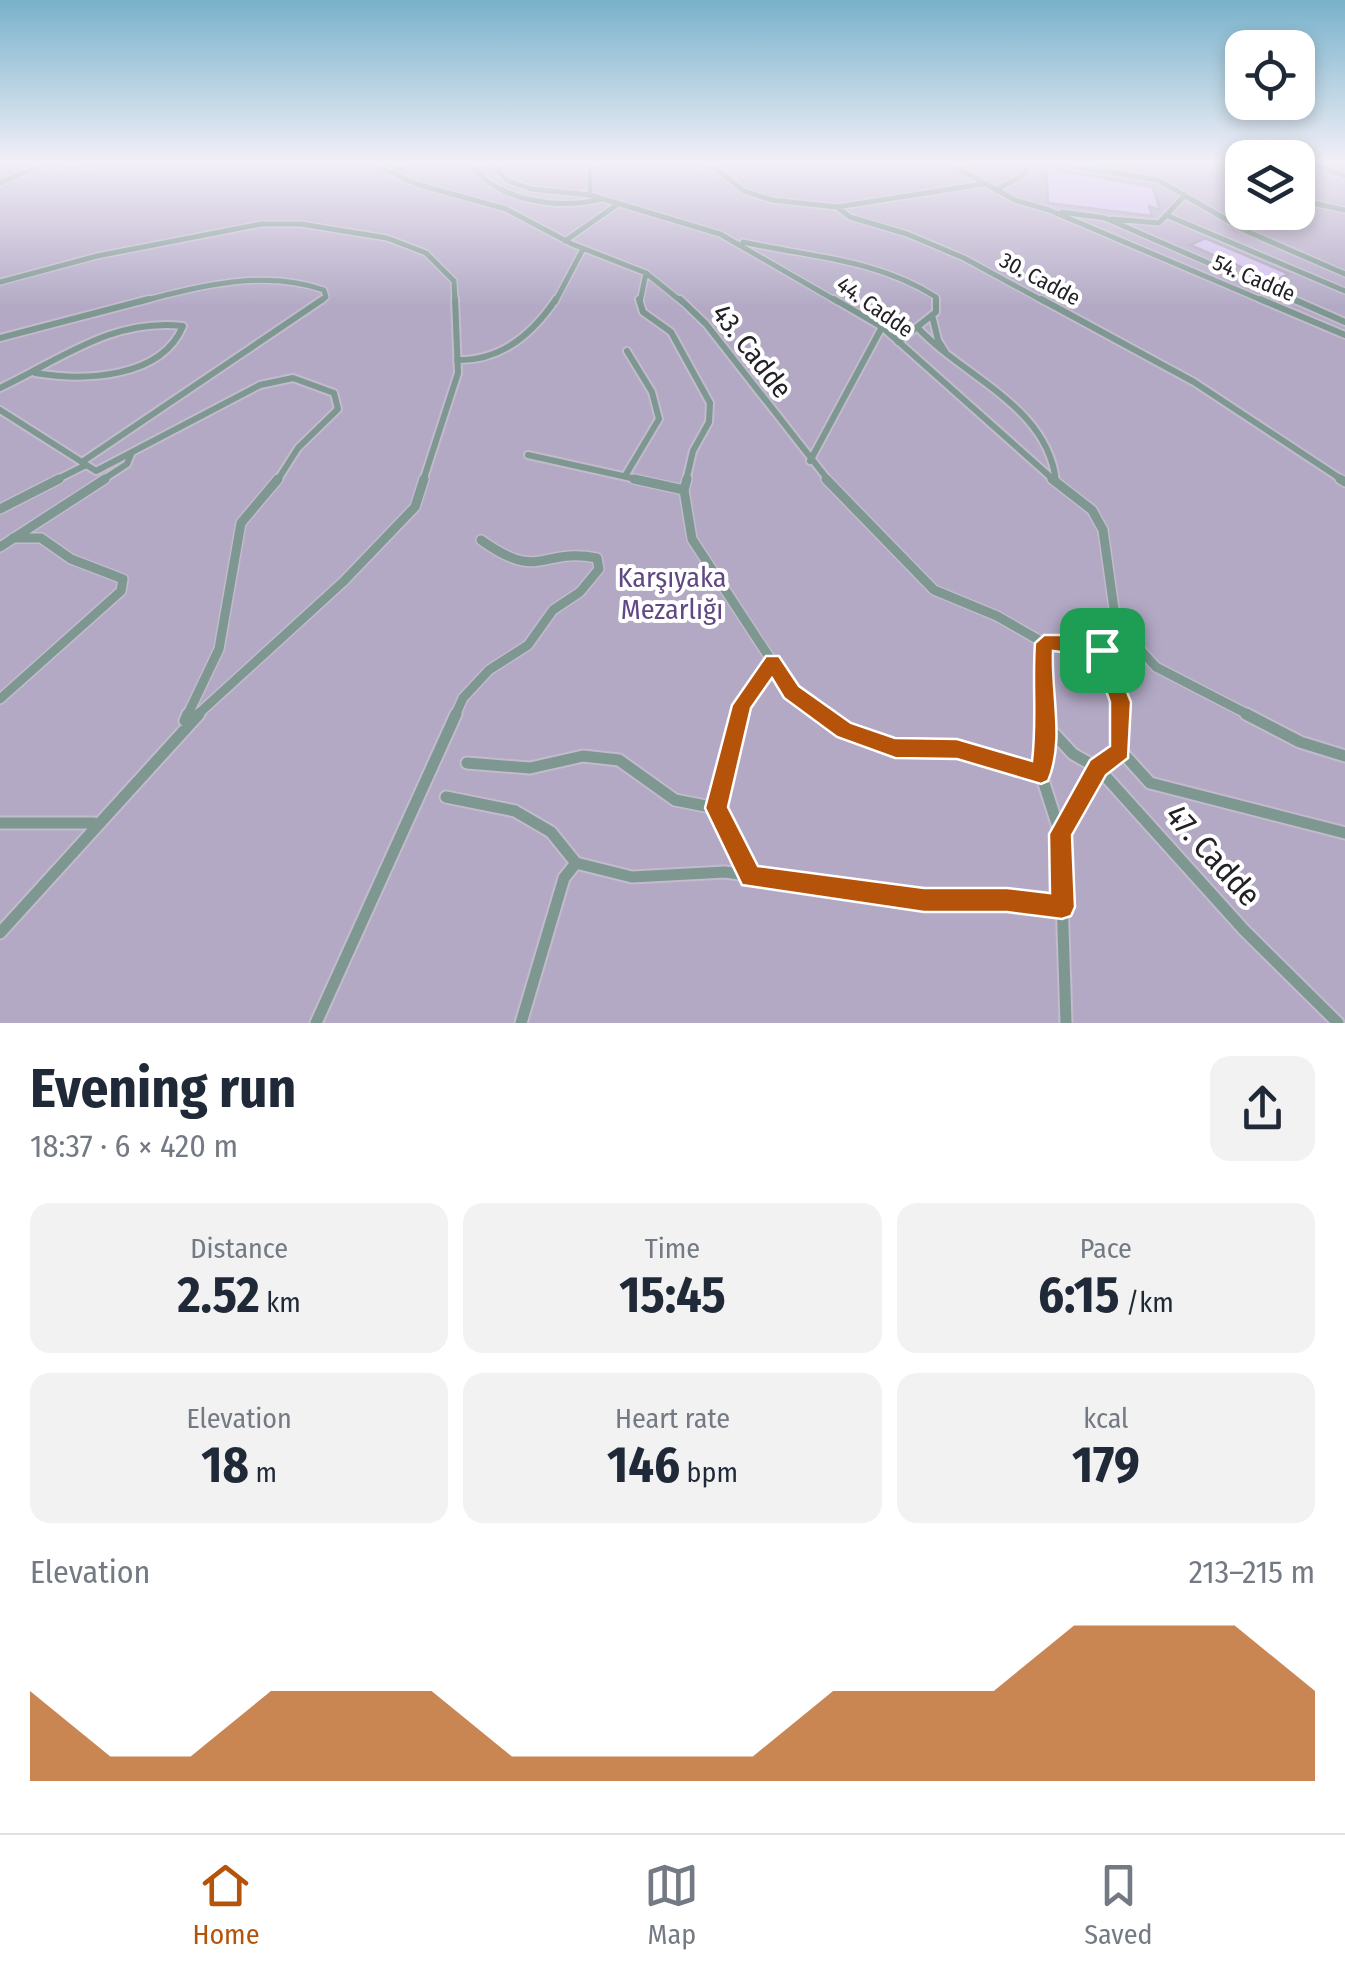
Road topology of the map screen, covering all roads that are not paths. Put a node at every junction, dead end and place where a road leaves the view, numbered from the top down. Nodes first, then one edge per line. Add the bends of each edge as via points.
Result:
1 (511, 212) edge
2 (607, 212) edge
3 (644, 212) edge
4 (843, 212) edge
5 (1053, 212) edge
6 (1061, 212) edge
7 (1170, 212) edge
8 (1212, 212) edge
9 (1166, 216) junction
10 (1104, 218) junction
11 (720, 234) junction
12 (565, 242) junction
13 (583, 249) junction
14 (646, 273) junction
15 (1345, 274) edge
16 (0, 282) edge
17 (1345, 291) edge
18 (932, 315) junction
19 (1345, 322) edge
20 (917, 326) junction
21 (882, 327) junction
22 (1345, 335) edge
23 (0, 338) edge
24 (898, 342) junction
25 (627, 350) dead end
26 (950, 359) junction
27 (457, 360) junction
28 (35, 374) junction
29 (0, 388) edge
30 (0, 410) edge
31 (132, 452) junction
32 (528, 455) dead end
33 (810, 461) junction
34 (84, 463) junction
35 (625, 476) junction
36 (1056, 482) junction
37 (1345, 482) edge
38 (684, 490) junction
39 (0, 509) edge
40 (13, 538) junction
41 (482, 540) dead end
42 (0, 547) edge
43 (1116, 623) junction
44 (1044, 643) junction
45 (1102, 650) junction
46 (772, 662) junction
47 (0, 699) edge
48 (1047, 726) junction
49 (182, 728) junction
50 (1121, 751) junction
51 (1345, 756) edge
52 (467, 764) dead end
53 (1098, 768) junction
54 (1041, 774) junction
55 (446, 798) dead end
56 (716, 808) junction
57 (0, 823) edge
58 (94, 823) junction
59 (1060, 834) junction
60 (1345, 834) edge
61 (576, 863) junction
62 (750, 877) junction
63 (1062, 907) junction
64 (0, 933) edge
65 (316, 1023) edge
66 (521, 1023) edge
67 (1066, 1023) edge
68 (1338, 1023) edge

1 - 12 lane, 43. Cadde
2 - 12 lane
3 - 11 lane, 44. Cadde
4 - 37 lane, 30. Cadde via 964,258 1179,374
5 - 22 lane, 54. Cadde
6 - 10 lane
7 - 9 lane
8 - 15 lane
9 - 10 lane via 1159,223
9 - 17 lane
10 - 19 lane
11 - 18 lane via 844,257 913,280 936,298
11 - 21 lane, 44. Cadde
12 - 13 lane, 43. Cadde
13 - 14 lane, 43. Cadde
13 - 27 lane via 570,284 530,331 486,360
14 - 33 lane, 43. Cadde via 706,324
14 - 38 lane via 639,299 644,312 671,332 710,403
16 - 27 lane via 261,224 386,238 426,253 454,281
18 - 20 lane
18 - 26 lane
20 - 24 lane
20 - 26 lane
21 - 24 lane, 44. Cadde
21 - 33 lane
23 - 34 lane via 264,278 292,278 324,290 326,297
24 - 36 lane, 44. Cadde
25 - 35 lane via 660,419
26 - 36 lane via 992,387 1046,439
27 - 49 lane via 415,506 344,582
28 - 28 lane via 120,329 158,320 184,326 170,351 110,375
28 - 29 lane
30 - 34 lane
31 - 34 lane via 96,471
31 - 40 lane via 127,464
31 - 49 lane via 260,385 293,378 334,393 338,409 298,448 241,523 219,649
32 - 35 lane
33 - 44 lane, 43. Cadde via 934,590
34 - 39 lane
35 - 38 lane
36 - 43 lane, 44. Cadde via 1092,510 1104,530
38 - 46 lane via 692,539
40 - 42 lane
40 - 47 lane via 41,538 123,579 121,591
41 - 65 lane via 506,560 534,566 578,552 597,558 598,569 553,610 528,645 489,670 463,698
43 - 45 lane
43 - 51 lane via 1156,667 1300,742
44 - 45 lane, 43. Cadde
44 - 48 lane
45 - 50 lane via 1120,702
46 - 54 lane via 792,692 844,730 895,748 957,749
46 - 56 lane via 742,705
48 - 53 lane, 47. Cadde via 1073,754
48 - 54 lane
49 - 58 lane
50 - 53 lane
50 - 60 lane via 1150,782
52 - 56 lane via 530,768 582,756 619,760 675,800
53 - 59 lane
53 - 68 lane, 47. Cadde
54 - 59 lane
55 - 61 lane via 515,812 551,832
56 - 62 lane
57 - 58 lane
58 - 64 lane
59 - 63 lane
61 - 62 lane via 632,877
61 - 66 lane via 564,878
62 - 63 lane via 924,900
63 - 67 lane

